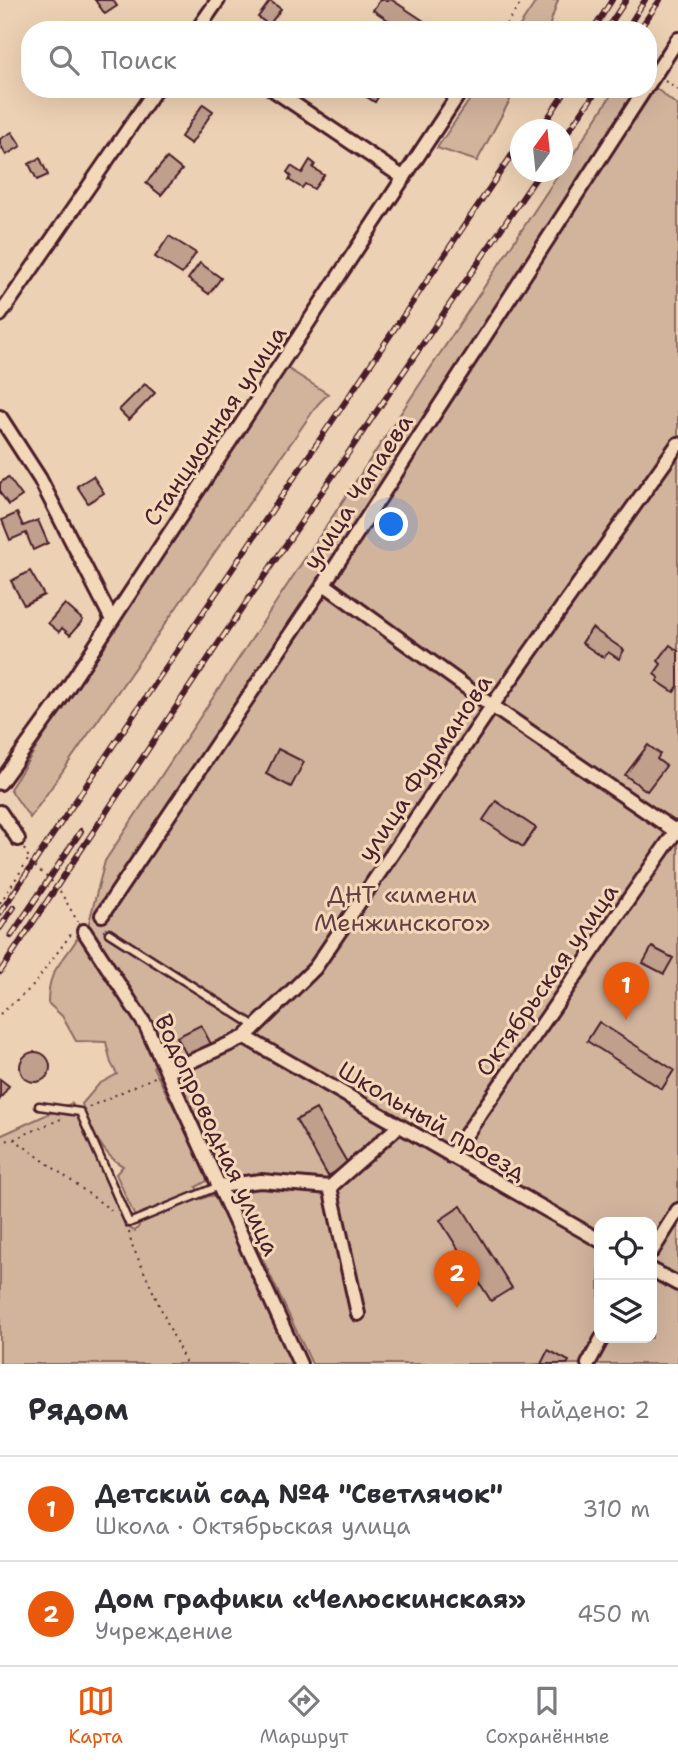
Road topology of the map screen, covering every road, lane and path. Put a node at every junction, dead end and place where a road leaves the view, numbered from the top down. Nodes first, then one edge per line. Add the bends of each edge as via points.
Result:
1 (218, 0) edge
2 (523, 0) edge
3 (203, 21) edge
4 (508, 21) edge
5 (678, 39) edge
6 (657, 71) edge
7 (657, 81) edge
8 (678, 90) edge
9 (150, 98) edge
10 (285, 98) edge
11 (456, 98) edge
12 (639, 98) edge
13 (404, 178) junction
14 (0, 315) edge
15 (0, 417) edge
16 (678, 444) edge
17 (324, 584) junction
18 (112, 620) junction
19 (492, 706) junction
20 (0, 783) edge
21 (0, 812) edge
22 (677, 831) edge
23 (18, 839) joint
24 (29, 857) junction
25 (0, 903) edge
26 (102, 915) dead end
27 (78, 929) junction
28 (109, 933) dead end
29 (0, 1014) edge
30 (255, 1026) junction
31 (245, 1037) junction
32 (167, 1072) junction
33 (39, 1106) dead end
34 (399, 1126) junction
35 (13, 1139) dead end
36 (451, 1156) junction
37 (219, 1186) junction
38 (330, 1187) junction
39 (678, 1210) edge
40 (129, 1223) junction
41 (594, 1237) edge
42 (657, 1243) edge
43 (657, 1273) edge
44 (678, 1284) edge
45 (358, 1314) dead end
46 (599, 1343) edge
47 (186, 1364) edge
48 (300, 1364) edge
49 (587, 1364) edge

1 - 3 street
2 - 4 path
5 - 6 street
7 - 8 path
9 - 14 street
10 - 13 street
11 - 13 street, Станционная улица
12 - 17 street, улица Чапаева
13 - 18 street, Станционная улица
15 - 18 street via 40,479
16 - 19 street, улица Фурманова
17 - 19 street
17 - 26 street, улица Чапаева
18 - 20 street, Станционная улица
19 - 22 street
19 - 30 street, улица Фурманова via 315,968
21 - 23 street
22 - 36 street, Октябрьская улица
23 - 24 path
24 - 25 path
24 - 27 path via 57,886
27 - 29 path via 32,987
27 - 32 street, Водопроводная улица via 146,1026
28 - 30 lane
30 - 31 street, улица Фурманова
31 - 32 street, улица Фурманова
31 - 34 street, Школьный проезд
32 - 37 street, Водопроводная улица
33 - 40 lane via 80,1112
34 - 36 street, Школьный проезд
34 - 38 street
35 - 40 path
36 - 41 street, Школьный проезд
37 - 38 street via 261,1181
37 - 40 lane
37 - 48 street, Водопроводная улица
38 - 45 street
39 - 42 street
40 - 47 path via 132,1245
43 - 44 street
46 - 49 street

